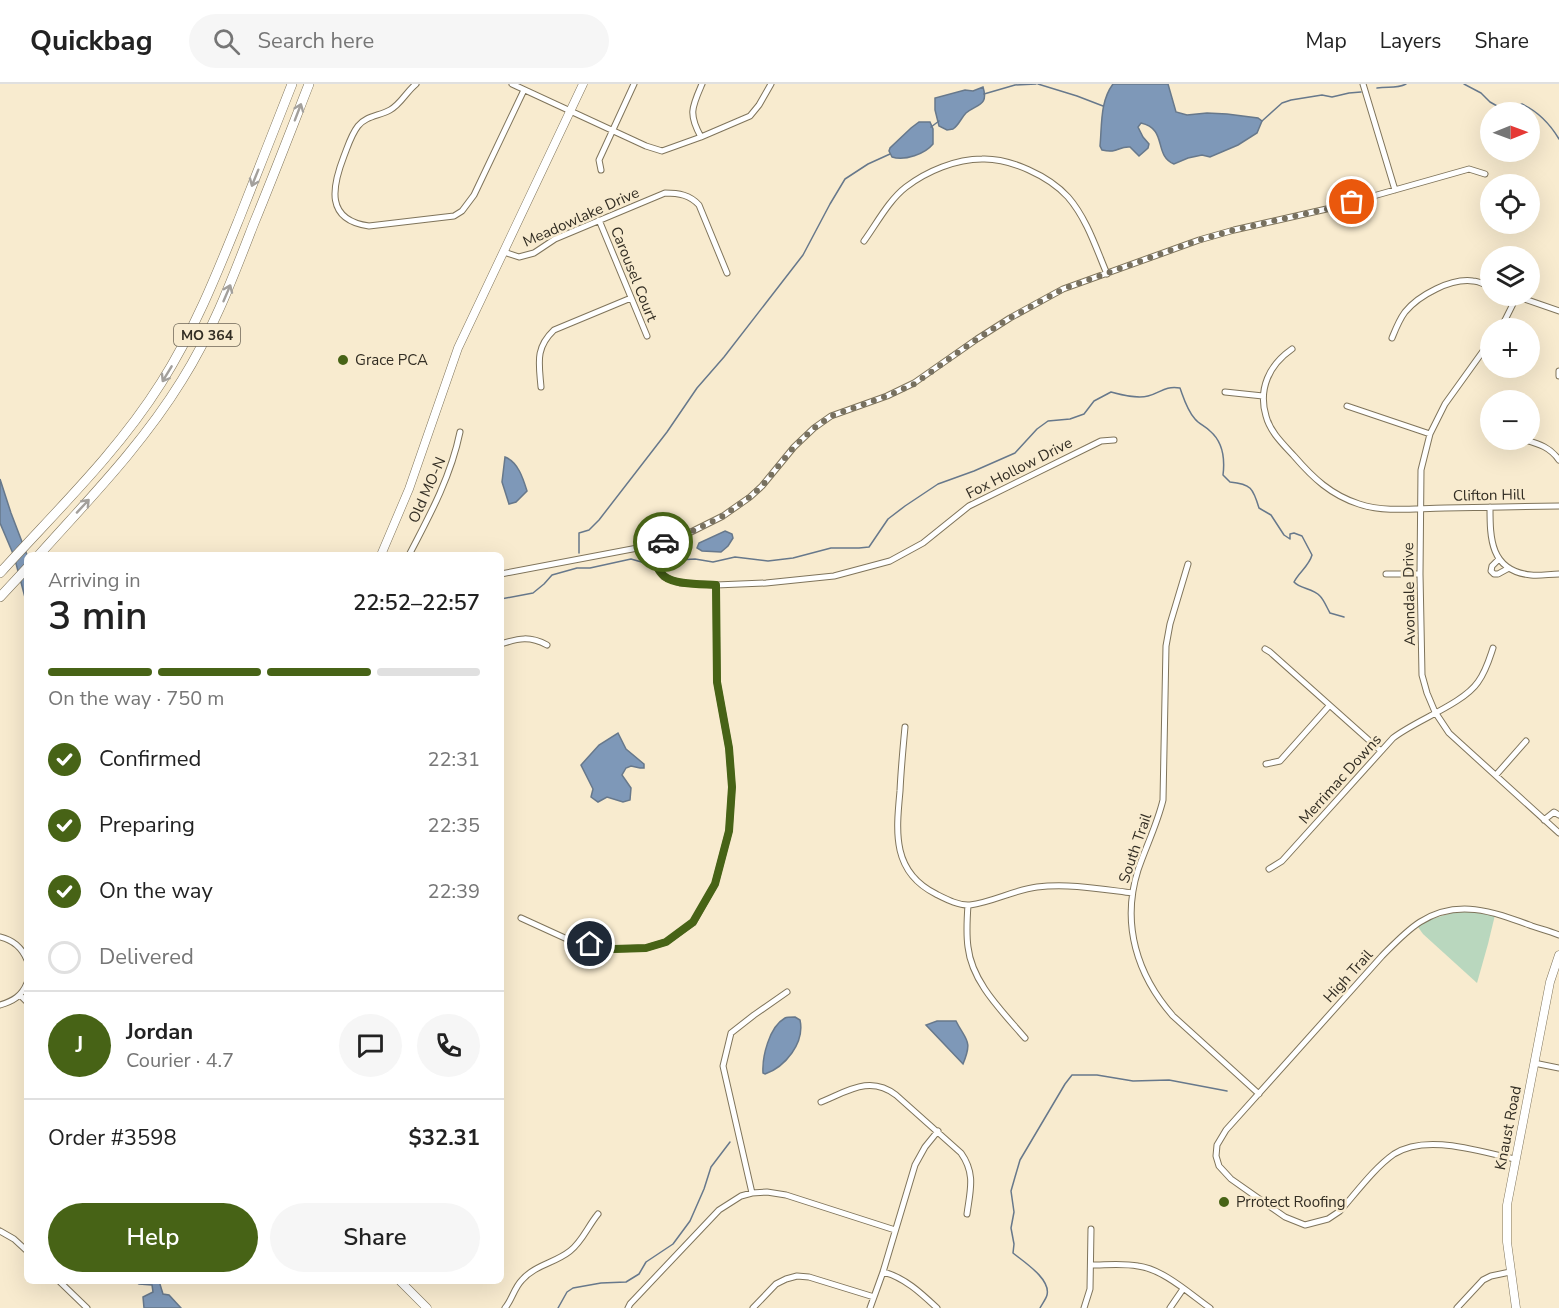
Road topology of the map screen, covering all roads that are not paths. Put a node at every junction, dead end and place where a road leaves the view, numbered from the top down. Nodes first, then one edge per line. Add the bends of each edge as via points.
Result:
1 (292, 84) edge
2 (309, 84) edge
3 (416, 84) edge
4 (512, 84) edge
5 (583, 84) edge
6 (634, 84) edge
7 (702, 84) edge
8 (771, 84) edge
9 (1363, 84) edge
10 (524, 90) junction
11 (570, 111) junction
12 (612, 131) junction
13 (701, 137) junction
14 (601, 170) dead end
15 (1485, 174) dead end
16 (1395, 190) junction
17 (599, 220) junction
18 (864, 241) dead end
19 (504, 252) junction
20 (728, 273) dead end
21 (1107, 274) junction
22 (1480, 283) edge
23 (631, 298) junction
24 (1540, 304) edge
25 (1559, 311) edge
26 (647, 336) dead end
27 (1392, 338) dead end
28 (1292, 349) dead end
29 (1480, 355) edge
30 (541, 387) dead end
31 (1226, 392) dead end
32 (1263, 396) junction
33 (1347, 405) dead end
34 (460, 432) dead end
35 (1430, 434) junction
36 (1114, 440) dead end
37 (1540, 444) edge
38 (1559, 460) edge
39 (1559, 506) edge
40 (1490, 507) junction
41 (1420, 508) junction
42 (648, 546) junction
43 (41, 552) edge
44 (384, 552) edge
45 (410, 552) edge
46 (1499, 559) junction
47 (1188, 564) dead end
48 (1509, 568) junction
49 (2, 570) edge
50 (24, 571) edge
51 (504, 573) edge
52 (1386, 574) dead end
53 (1420, 574) junction
54 (1559, 574) edge
55 (716, 585) junction
56 (0, 597) edge
57 (504, 643) edge
58 (547, 645) dead end
59 (1493, 648) dead end
60 (1265, 649) dead end
61 (1329, 706) junction
62 (1435, 712) junction
63 (905, 727) dead end
64 (1526, 741) dead end
65 (1381, 751) junction
66 (1266, 764) dead end
67 (1496, 775) junction
68 (1559, 814) edge
69 (1544, 820) junction
70 (1559, 823) edge
71 (1557, 831) edge
72 (1269, 869) dead end
73 (1132, 893) junction
74 (968, 905) junction
75 (521, 918) dead end
76 (1559, 935) edge
77 (0, 937) edge
78 (24, 954) edge
79 (1559, 955) edge
80 (24, 988) edge
81 (787, 992) dead end
82 (20, 995) junction
83 (24, 999) edge
84 (0, 1005) edge
85 (1025, 1038) dead end
86 (1534, 1063) junction
87 (1559, 1068) edge
88 (1259, 1094) junction
89 (821, 1102) dead end
90 (938, 1131) junction
91 (1515, 1159) junction
92 (752, 1193) junction
93 (598, 1214) dead end
94 (967, 1214) dead end
95 (1091, 1229) dead end
96 (895, 1230) junction
97 (0, 1231) edge
98 (24, 1248) edge
99 (1091, 1264) junction
100 (883, 1272) junction
101 (1510, 1272) junction
102 (62, 1284) edge
103 (403, 1284) edge
104 (1183, 1289) junction
105 (874, 1297) junction
106 (1461, 1307) edge
107 (87, 1308) edge
108 (427, 1308) edge
109 (505, 1308) edge
110 (628, 1308) edge
111 (753, 1308) edge
112 (870, 1308) edge
113 (937, 1308) edge
114 (1084, 1308) edge
115 (1170, 1308) edge
116 (1210, 1308) edge
117 (1516, 1308) edge

1 -> 49 highway, MO 364 via 211,288 179,353 118,443
43 -> 2 highway, MO 364 via 126,459 193,362 232,280
3 - 10 street via 394,107 364,120 352,136 334,189 336,202 349,221 369,226 454,216 462,211 474,195
4 - 10 street
5 - 11 main road
6 - 12 street
7 - 13 street via 692,113
8 - 13 street via 750,116
9 - 16 street
10 - 11 street
11 - 12 street
11 - 19 main road
12 - 13 street via 662,151
12 - 14 street via 599,160
15 - 16 street via 1470,169
16 - 21 street via 1225,232
17 - 19 street, Meadowlake Drive via 555,239 534,254 519,257
17 - 20 street, Meadowlake Drive via 665,193 687,196 702,211
17 - 23 street, Carousel Court
18 - 21 street via 905,188 949,165 988,159 1020,166 1058,188 1087,226
19 - 44 main road via 458,348
21 - 42 street via 1063,289 1010,318 914,384 831,416 794,447 750,497 683,536
22 - 27 street via 1458,282 1415,301
23 - 26 street, Carousel Court
23 - 30 street via 554,330 546,337 540,354
24 - 25 street
28 - 32 street via 1275,363
29 - 35 street, Avondale Drive via 1445,404
31 - 32 street
32 - 41 street, Clifton Hill via 1265,415 1275,434 1309,474 1331,492 1360,505
33 - 35 street
34 - 45 street, Old MO-N via 444,484
35 - 41 street, Avondale Drive via 1421,470
36 - 55 street, Fox Hollow Drive via 1101,441 969,506 923,543 890,561 834,576
37 - 38 street
39 - 40 street, Clifton Hill
40 - 41 street, Clifton Hill
40 - 46 street via 1491,543
41 - 53 street, Avondale Drive
42 - 51 street
42 - 55 street, Fox Hollow Drive via 664,577
46 - 48 street
46 - 48 street via 1492,566 1494,574
47 - 73 street, South Trail via 1166,646 1163,800
48 - 54 street via 1529,575
50 - 56 highway
52 - 53 street
53 - 62 street, Avondale Drive via 1422,675
55 - 75 street via 717,682 732,787 729,831 715,884 698,915 666,942 646,948 614,949 567,939
57 - 58 street via 535,639
59 - 62 street, Merrimac Downs via 1477,684 1466,695
60 - 61 street
61 - 65 street
61 - 66 street via 1280,761
62 - 65 street, Merrimac Downs via 1405,729
62 - 67 street, Avondale Drive via 1449,733
63 - 74 street via 897,824 901,855 919,883 948,900
64 - 67 street
65 - 72 street, Merrimac Downs via 1282,861
67 - 69 street, Avondale Drive
68 - 69 street via 1554,812
69 - 71 street, Avondale Drive
70 - 71 street, Avondale Drive
73 - 74 street via 1089,887 1036,887
73 - 88 street, South Trail via 1136,951 1156,995 1173,1016
74 - 85 street via 968,947 974,970
76 - 88 street, High Trail via 1492,912 1460,908 1421,921 1382,957
77 - 78 street
79 - 86 main road, Knaust Road
80 - 82 street
81 - 92 street via 730,1034 723,1066
82 - 83 street
82 - 84 street
86 - 87 street
86 - 91 main road, Knaust Road
88 - 91 street, High Trail via 1221,1137 1216,1156 1219,1166 1285,1217 1305,1225 1335,1216 1384,1163 1409,1146 1445,1145
89 - 90 street via 862,1085 879,1086 896,1095
90 - 94 street via 968,1162 971,1181
90 - 96 street via 920,1156
91 - 101 main road, Knaust Road via 1507,1208
92 - 96 street via 786,1195
92 - 110 street via 719,1210
93 - 109 street via 569,1252 539,1266 520,1282
95 - 99 street
96 - 100 street
97 - 98 street
99 - 104 street via 1137,1265
99 - 114 street
100 - 105 street
100 - 113 street via 909,1284
101 - 106 street via 1483,1280
101 - 117 main road, Knaust Road
102 - 107 street
103 - 108 main road
104 - 115 street
104 - 116 street
105 - 111 street via 796,1276 776,1284
105 - 112 street

